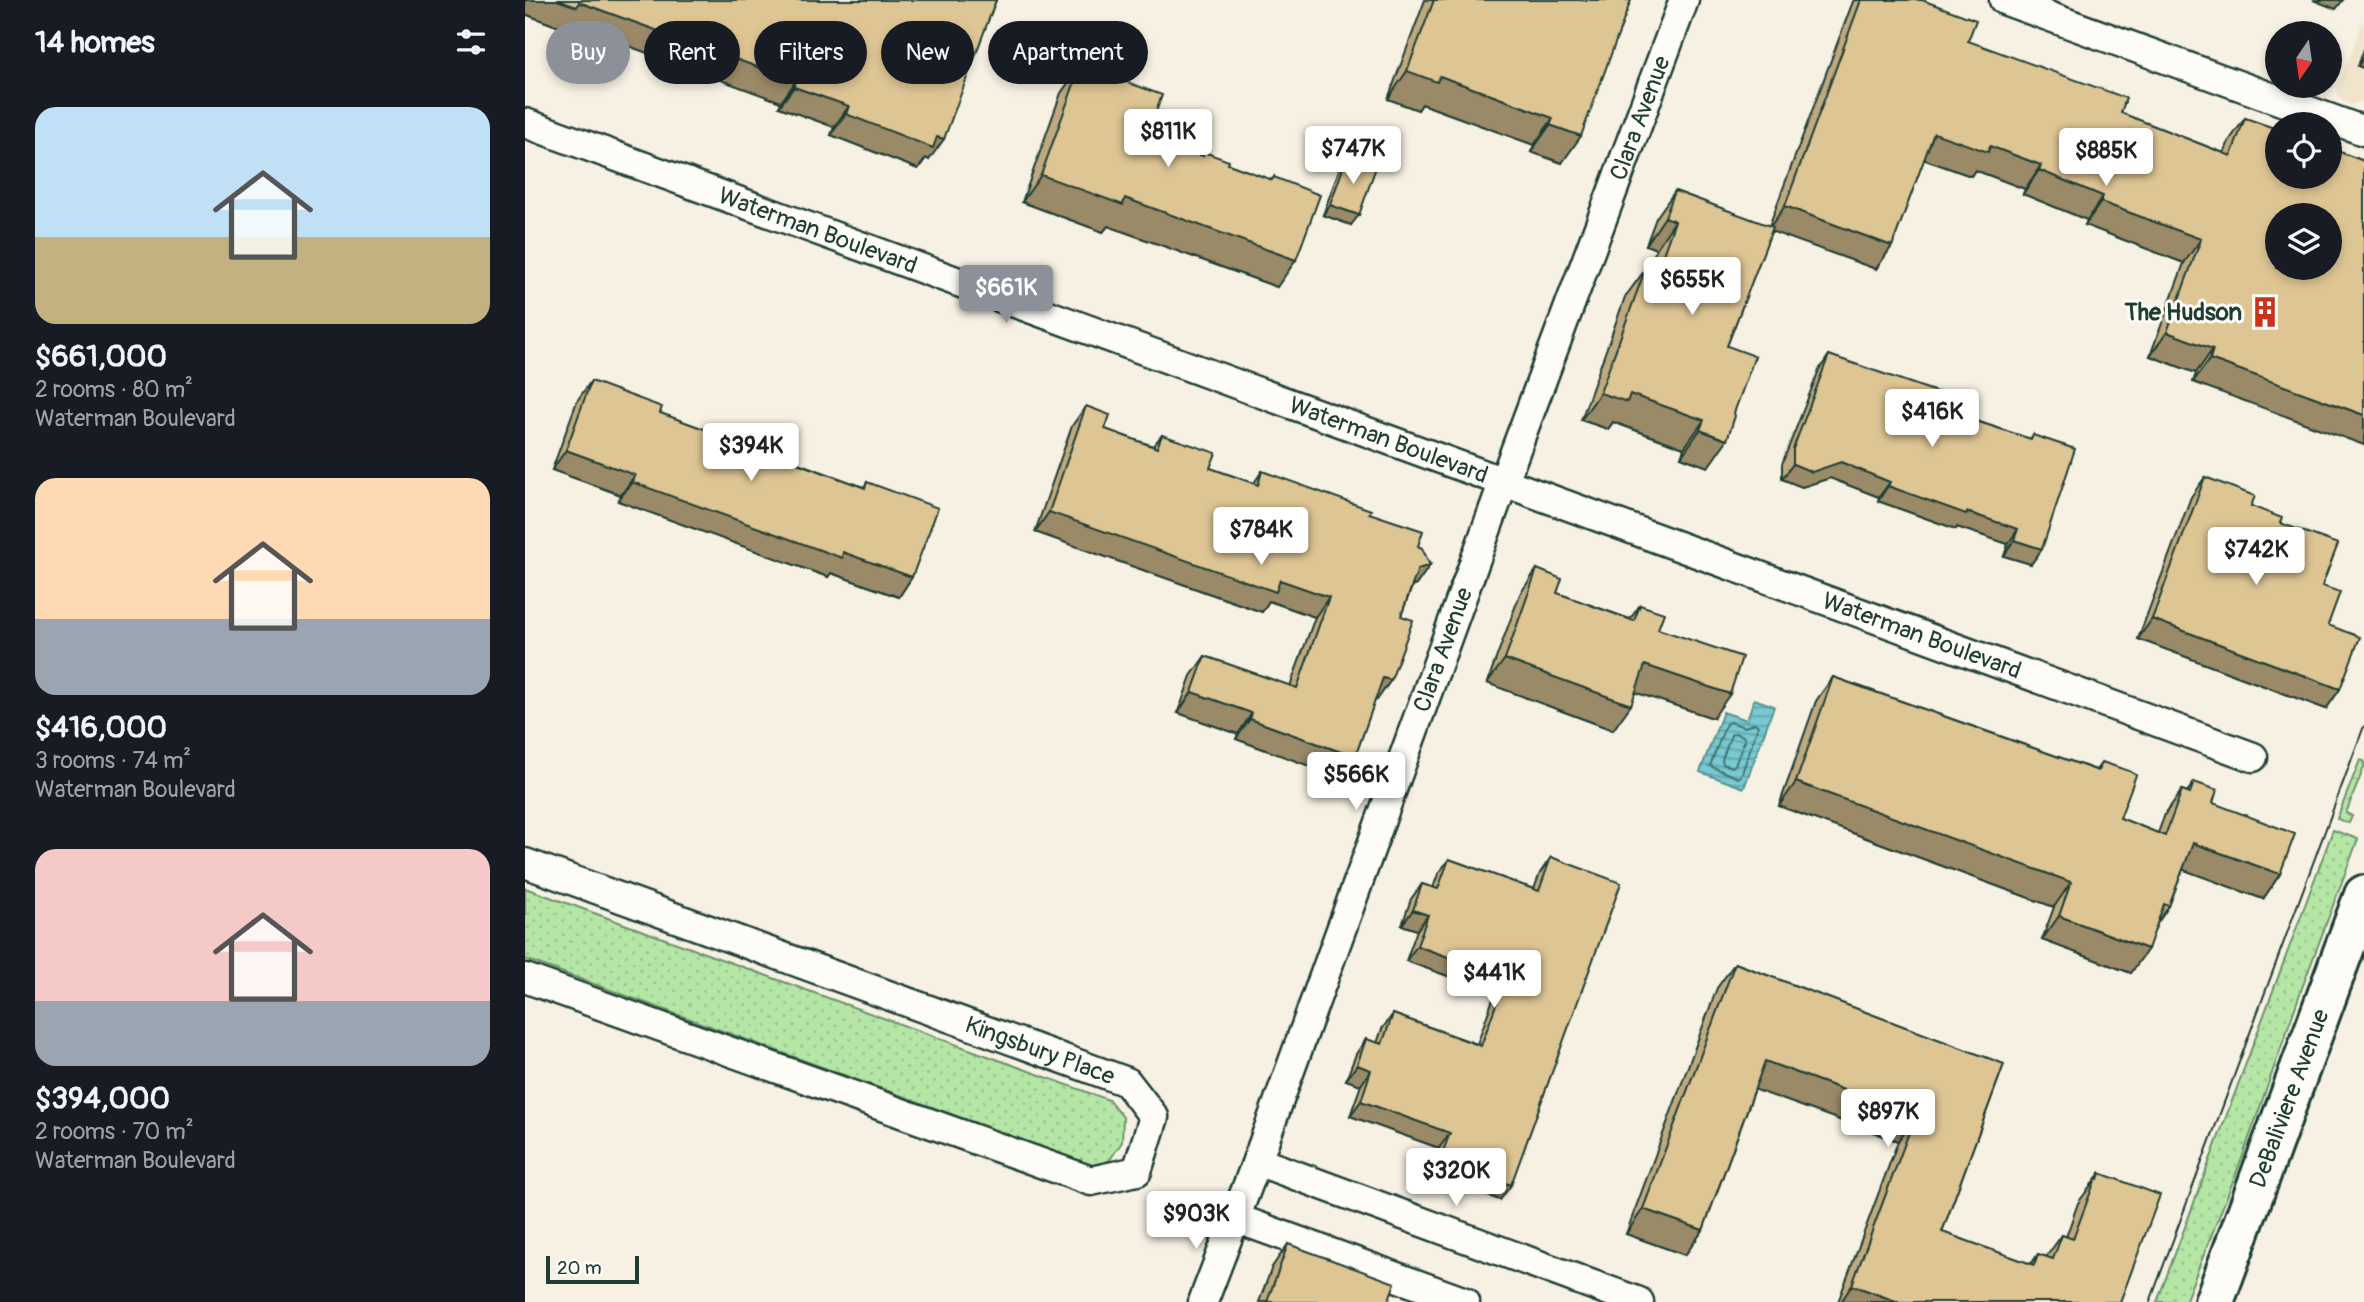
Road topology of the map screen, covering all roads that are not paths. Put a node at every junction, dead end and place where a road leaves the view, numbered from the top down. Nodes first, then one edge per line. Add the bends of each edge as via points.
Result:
1 (1684, 0) edge
2 (2004, 0) edge
3 (525, 123) edge
4 (2364, 131) edge
5 (1504, 481) junction
6 (2253, 757) dead end
7 (525, 863) edge
8 (2364, 895) edge
9 (525, 978) edge
10 (1257, 1161) junction
11 (1235, 1218) junction
12 (1203, 1302) edge
13 (1465, 1302) edge
14 (1639, 1302) edge
15 (2214, 1302) edge

1 - 5 street, Clara Avenue
2 - 4 street
3 - 5 street, Waterman Boulevard
5 - 6 street, Waterman Boulevard
5 - 10 street, Clara Avenue
7 - 9 street, Kingsbury Place via 1126,1082 1154,1117 1137,1171 1091,1181
8 - 15 main road, DeBaliviere Avenue
10 - 11 street, Clara Avenue
10 - 14 street
11 - 12 street, Clara Avenue
11 - 13 street

